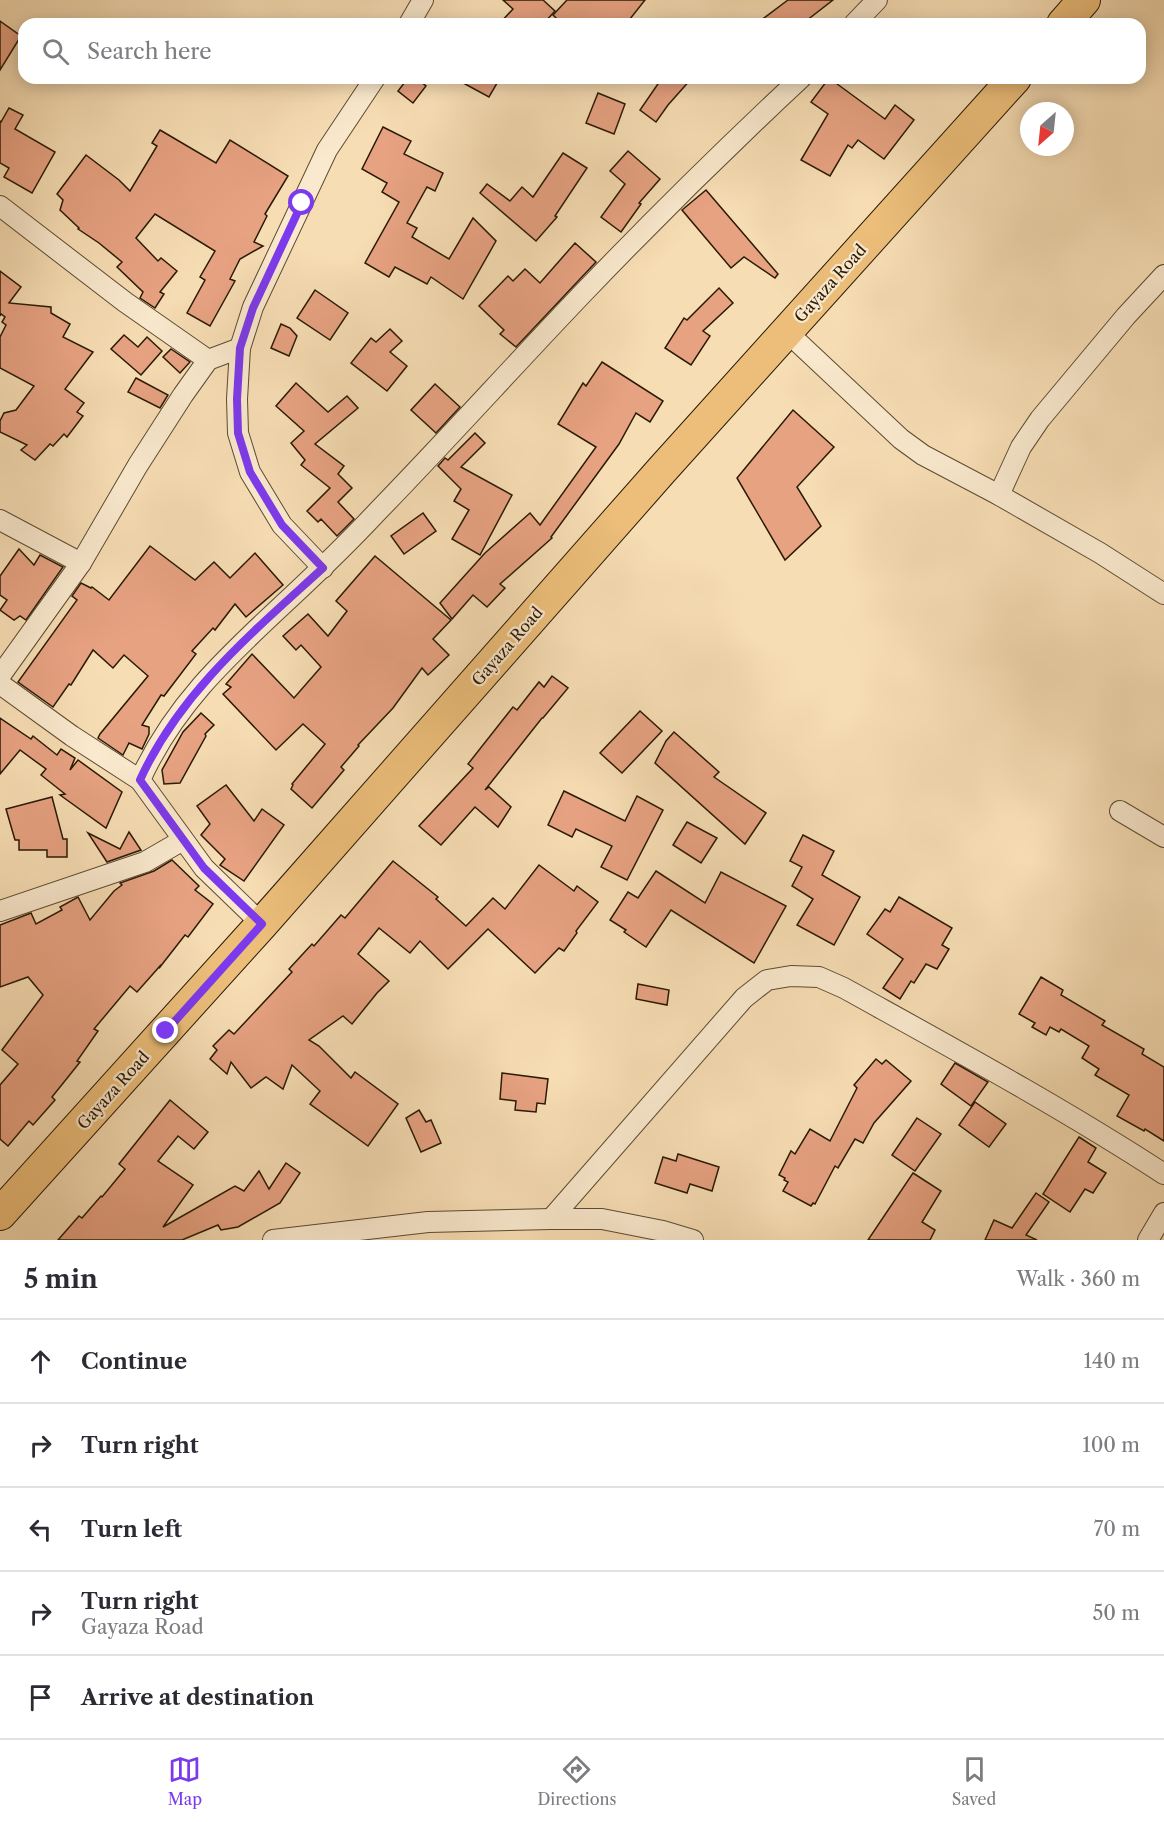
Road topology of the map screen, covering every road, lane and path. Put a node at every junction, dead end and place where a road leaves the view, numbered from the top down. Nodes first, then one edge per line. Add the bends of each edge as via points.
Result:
1 (423, 0) edge
2 (877, 0) edge
3 (1084, 0) edge
4 (412, 18) edge
5 (860, 18) edge
6 (1068, 18) edge
7 (371, 84) edge
8 (795, 84) edge
9 (1010, 84) edge
10 (0, 206) edge
11 (1164, 275) edge
12 (787, 332) junction
13 (240, 348) junction
14 (208, 360) junction
15 (999, 495) junction
16 (0, 520) edge
17 (81, 563) junction
18 (323, 568) junction
19 (1164, 594) edge
20 (0, 676) edge
21 (0, 684) edge
22 (140, 780) junction
23 (1120, 811) dead end
24 (1164, 837) edge
25 (183, 840) junction
26 (0, 911) edge
27 (262, 924) junction
28 (1164, 1174) edge
29 (1164, 1213) edge
30 (0, 1214) edge
31 (551, 1219) junction
32 (344, 1236) edge
33 (273, 1240) edge
34 (693, 1240) edge
35 (1148, 1240) edge

1 - 4 street
2 - 5 street
3 - 6 main road
7 - 13 street via 327,150 253,308
8 - 18 street via 587,289
9 - 12 main road, Gayaza Road
10 - 14 street
11 - 15 street via 1040,419 1021,447
12 - 15 street via 901,439
12 - 27 main road, Gayaza Road
13 - 14 street
13 - 18 street via 238,433 250,472 282,525
14 - 17 street via 138,465
15 - 19 street
16 - 17 street
17 - 20 street
18 - 22 street via 202,683 152,753
21 - 22 street
22 - 25 street
23 - 24 street
25 - 26 street via 145,862
25 - 27 street via 204,868
27 - 30 main road, Gayaza Road
28 - 31 street via 1028,1091 844,988 819,977 791,976 767,980 744,998
29 - 35 street
31 - 32 street via 428,1222
31 - 34 street via 602,1219
32 - 33 street

